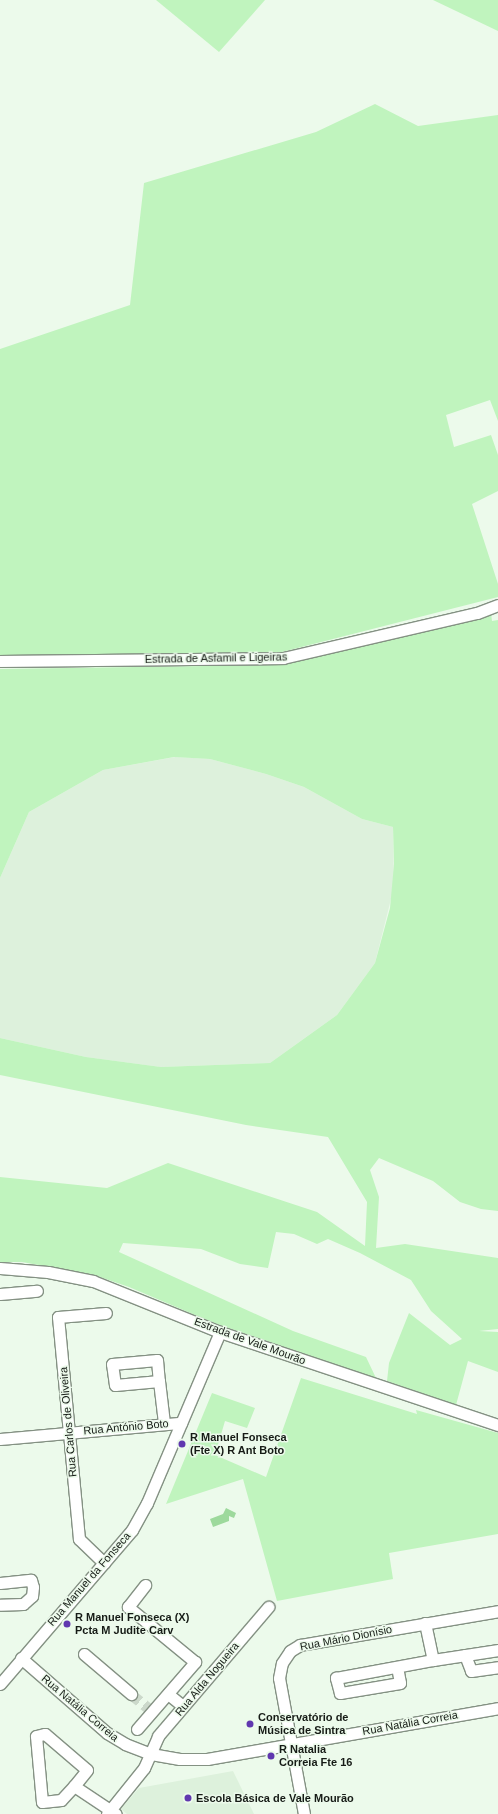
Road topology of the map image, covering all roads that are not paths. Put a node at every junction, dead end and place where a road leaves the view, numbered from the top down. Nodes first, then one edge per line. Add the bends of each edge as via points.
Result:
1 (498, 605) edge
2 (0, 661) edge
3 (0, 1268) edge
4 (37, 1291) dead end
5 (0, 1294) edge
6 (106, 1313) dead end
7 (220, 1332) junction
8 (159, 1380) dead end
9 (164, 1422) junction
10 (181, 1423) junction
11 (498, 1425) edge
12 (68, 1432) junction
13 (0, 1439) edge
14 (104, 1563) junction
15 (0, 1583) edge
16 (145, 1586) dead end
17 (0, 1605) edge
18 (268, 1608) dead end
19 (498, 1611) edge
20 (425, 1623) junction
21 (498, 1650) edge
22 (84, 1654) dead end
23 (465, 1655) junction
24 (21, 1658) junction
25 (433, 1660) junction
26 (397, 1667) junction
27 (498, 1667) edge
28 (0, 1684) edge
29 (131, 1694) tunnel mouth
30 (168, 1694) junction
31 (183, 1706) junction
32 (498, 1708) edge
33 (138, 1729) dead end
34 (292, 1744) junction
35 (151, 1754) junction
36 (74, 1786) junction
37 (111, 1812) edge
38 (304, 1814) edge

1 - 2 street, Estrada de Asfamil e Ligeiras via 477,613 283,658
3 - 7 street, Estrada de Vale Mourão via 48,1272 93,1281
4 - 5 street
6 - 12 street, Rua Carlos de Oliveira via 58,1317
7 - 10 street, Rua Manuel da Fonseca
7 - 11 street, Estrada de Vale Mourão
8 - 9 street
9 - 10 street, Rua António Boto
9 - 12 street, Rua António Boto
10 - 14 street, Rua Manuel da Fonseca via 135,1524
12 - 13 street, Rua António Boto
12 - 14 street, Rua Carlos de Oliveira via 79,1539
14 - 24 street, Rua Manuel da Fonseca
15 - 17 street via 31,1580 33,1587 32,1596 23,1604
16 - 30 street via 128,1607 195,1662
18 - 31 street, Rua Alda Nogueira
19 - 20 street, Rua Mário Dionísio
20 - 25 street
20 - 34 street, Rua Mário Dionísio via 300,1645 290,1651 282,1663 278,1678
21 - 23 street
22 - 29 street
23 - 25 street
23 - 27 street via 471,1671
24 - 28 street, Rua Manuel da Fonseca
24 - 35 street, Rua Natália Correia via 107,1733 125,1744
25 - 26 street
26 - 26 street via 336,1678 340,1693 400,1683
30 - 31 street
30 - 33 street via 150,1710
31 - 35 street, Rua Alda Nogueira via 158,1736
32 - 34 street, Rua Natália Correia
34 - 35 street, Rua Natália Correia via 207,1759 180,1759
34 - 38 street, Rua Mário Dionísio
35 - 37 street, Rua Alda Nogueira via 144,1768
36 - 36 street via 87,1770 45,1734 36,1736 42,1802 61,1800
36 - 37 street

